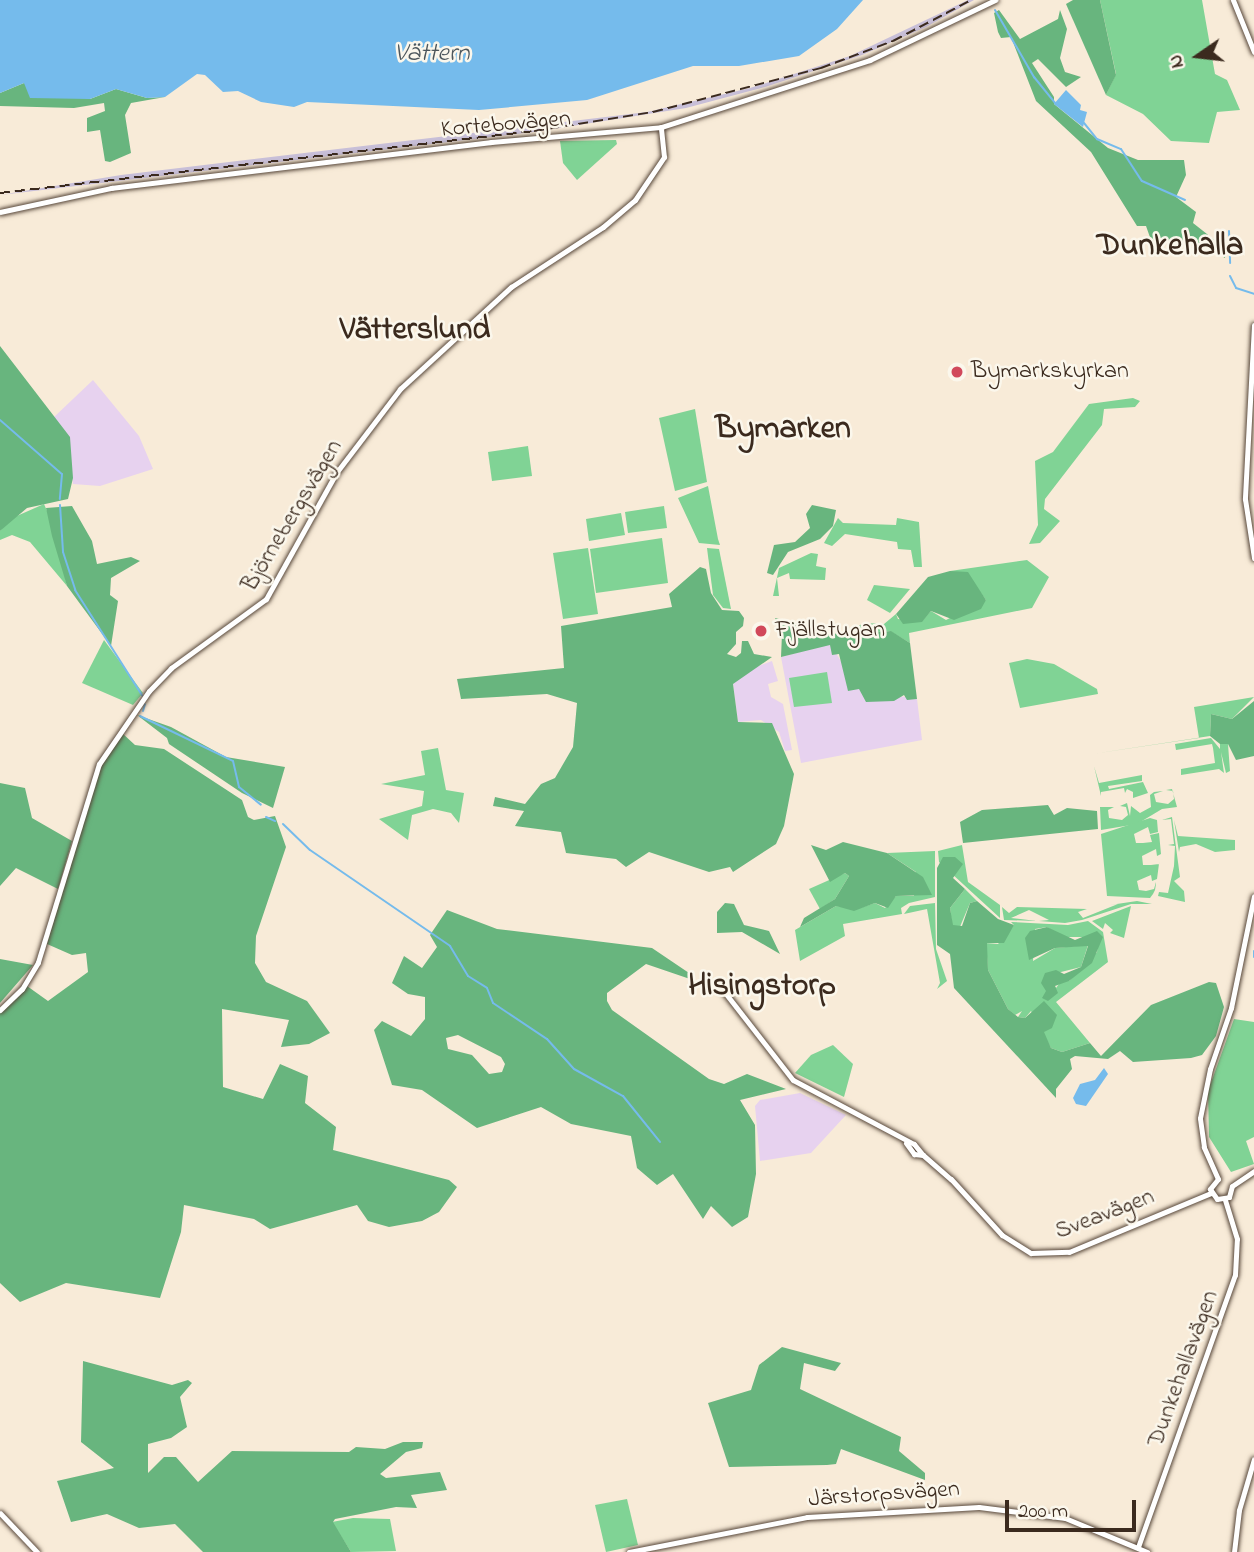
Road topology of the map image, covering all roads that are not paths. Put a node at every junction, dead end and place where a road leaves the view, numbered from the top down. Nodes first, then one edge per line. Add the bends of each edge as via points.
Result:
1 (995, 0) edge
2 (1233, 0) edge
3 (1254, 52) edge
4 (661, 127) junction
5 (0, 212) edge
6 (1254, 325) edge
7 (1254, 558) edge
8 (1254, 896) edge
9 (719, 985) dead end
10 (0, 1010) edge
11 (1254, 1171) edge
12 (1218, 1179) junction
13 (1232, 1186) junction
14 (1211, 1193) junction
15 (1225, 1200) junction
16 (1254, 1460) edge
17 (0, 1514) edge
18 (1138, 1547) junction
19 (37, 1552) edge
20 (629, 1552) edge
21 (1147, 1552) edge
22 (1234, 1552) edge

1 - 4 street, Kortebovägen via 870,60
2 - 3 street
4 - 5 street, Kortebovägen via 491,142 111,188
4 - 10 street, Björnebergsvägen via 664,158 635,200 603,227 510,287 400,389 336,473 266,599 171,668 149,691 99,764 38,962 22,989
6 - 7 street via 1245,510
8 - 12 street via 1231,1007 1210,1069 1200,1118 1204,1147
9 - 14 street, Sveavägen via 793,1080 919,1148 1002,1236 1040,1254 1069,1252
11 - 13 street
12 - 13 street
12 - 14 street
13 - 15 street
14 - 15 street
15 - 18 street, Dunkehallavägen via 1237,1239 1235,1275
16 - 22 street via 1239,1510
17 - 19 street
18 - 20 street, Järstorpsvägen via 1065,1518 978,1507 797,1518
18 - 21 street, Järstorpsvägen

